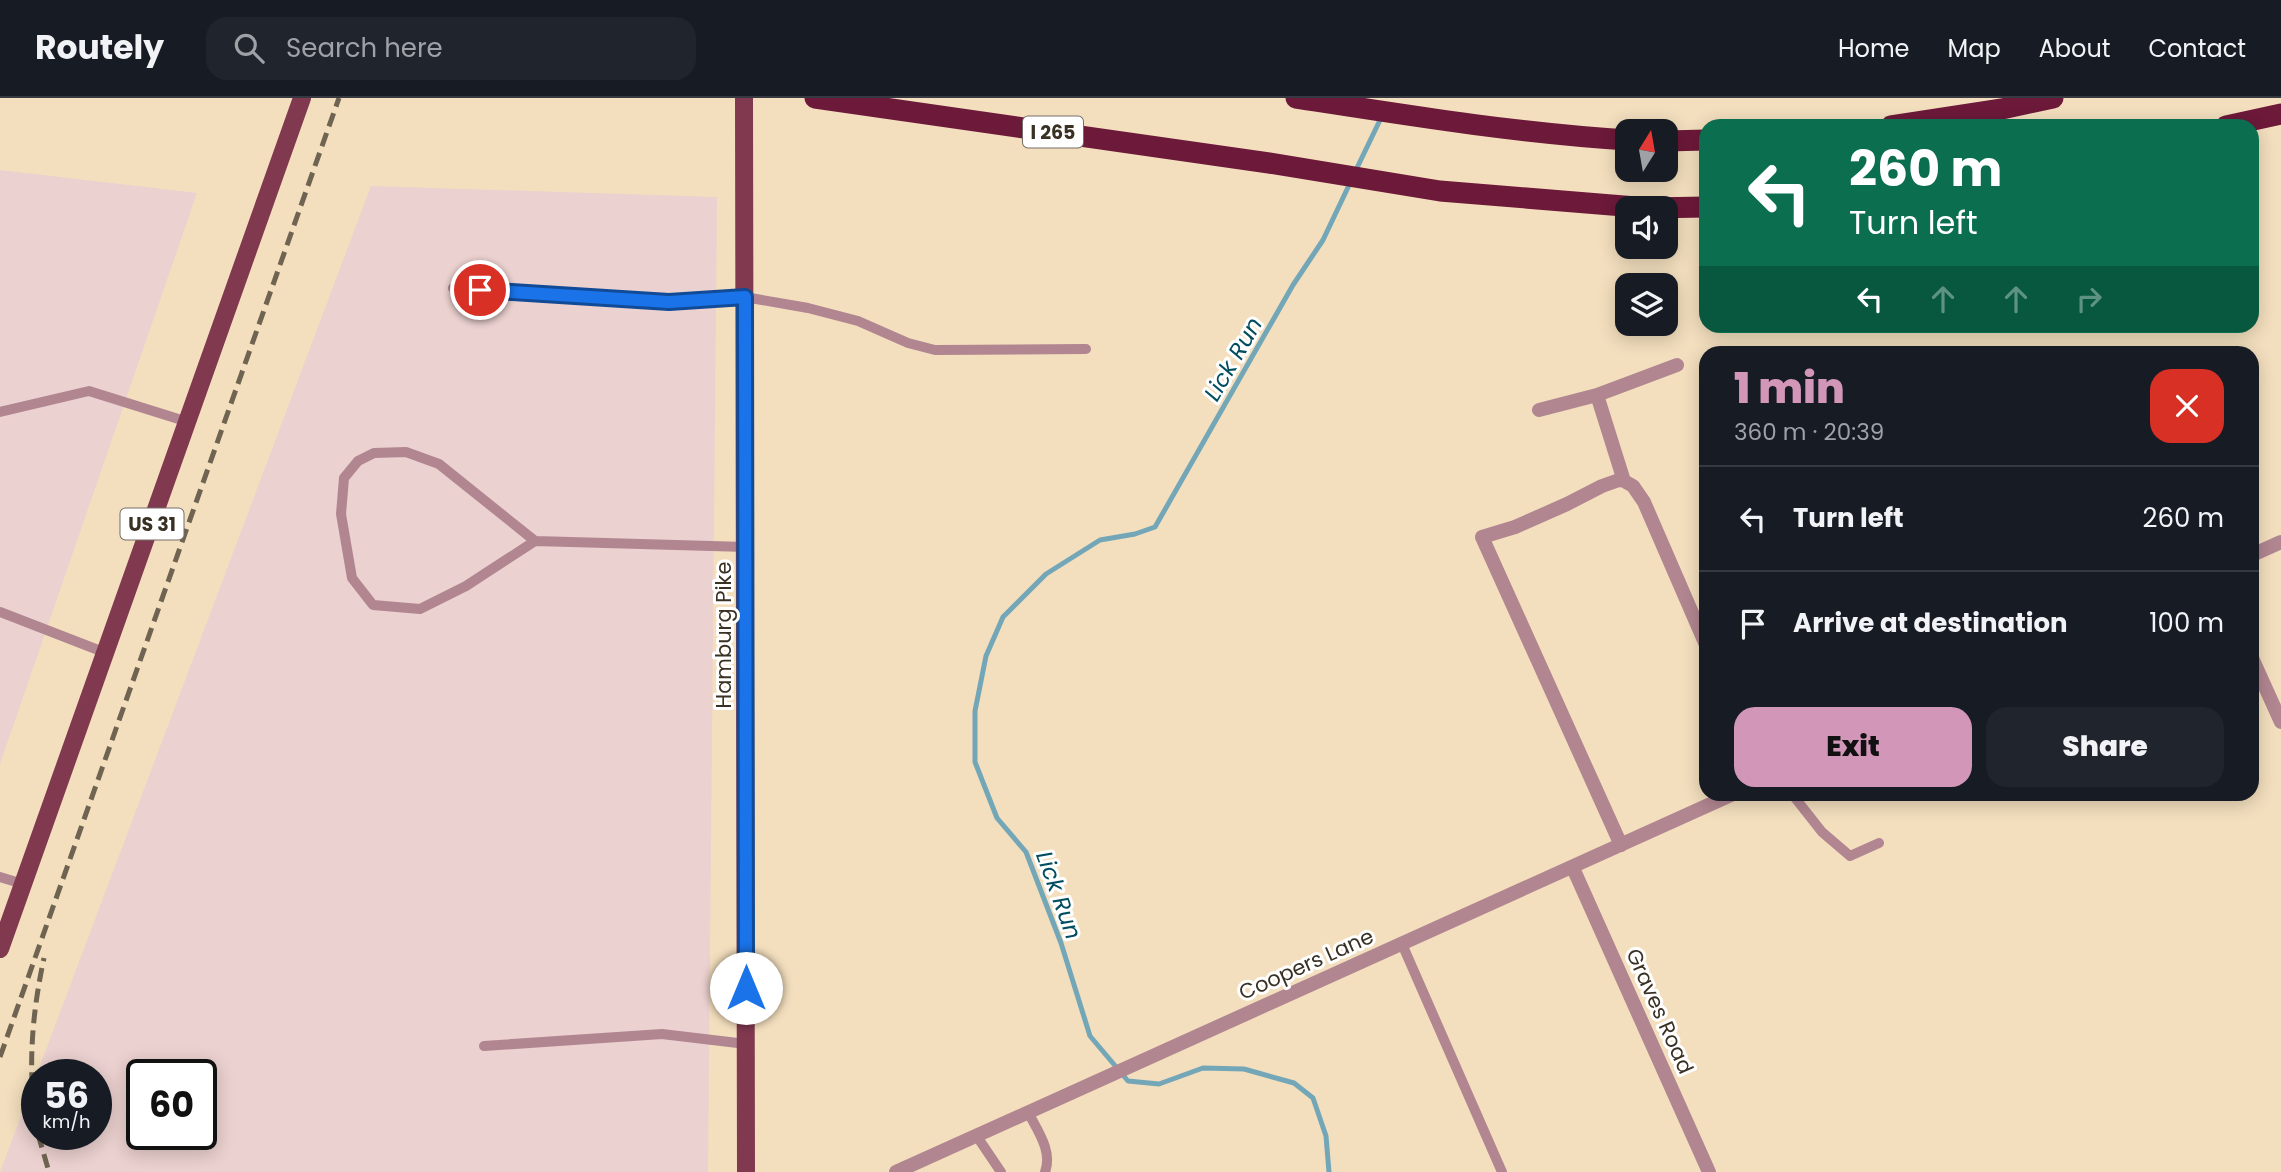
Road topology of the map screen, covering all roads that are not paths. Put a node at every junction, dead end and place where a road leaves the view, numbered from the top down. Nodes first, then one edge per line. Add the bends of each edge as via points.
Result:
1 (302, 98) edge
2 (744, 98) edge
3 (815, 98) edge
4 (1296, 98) edge
5 (2053, 98) edge
6 (2281, 114) edge
7 (1937, 119) edge
8 (2258, 119) edge
9 (1615, 138) edge
10 (1699, 140) edge
11 (1678, 141) edge
12 (1699, 207) edge
13 (453, 288) dead end
14 (745, 297) junction
15 (1086, 349) dead end
16 (1677, 365) dead end
17 (1597, 395) junction
18 (1539, 410) dead end
19 (0, 412) edge
20 (188, 422) junction
21 (1624, 481) junction
22 (534, 541) junction
23 (2281, 542) edge
24 (746, 547) junction
25 (2259, 552) edge
26 (0, 612) edge
27 (1699, 629) edge
28 (106, 653) junction
29 (2259, 673) edge
30 (2281, 722) edge
31 (1718, 801) edge
32 (1798, 801) edge
33 (1879, 843) dead end
34 (1621, 845) junction
35 (1573, 868) junction
36 (0, 877) edge
37 (23, 884) junction
38 (1402, 944) junction
39 (0, 949) edge
40 (746, 1044) junction
41 (484, 1046) dead end
42 (1028, 1112) junction
43 (976, 1135) junction
44 (746, 1172) edge
45 (896, 1172) edge
46 (1001, 1172) edge
47 (1045, 1172) edge
48 (1502, 1172) edge
49 (1709, 1172) edge

1 - 20 main road, US 31
2 - 14 main road, Hamburg Pike
3 - 12 highway, I 265 via 1440,191 1648,208
4 - 9 highway via 1444,121
5 - 7 highway
6 - 8 highway
10 - 11 highway
13 - 14 lane via 669,302
14 - 15 lane via 808,307 935,350
14 - 24 main road, Hamburg Pike
16 - 17 street
17 - 18 street
17 - 21 street
19 - 20 lane via 89,391
20 - 28 main road, US 31
21 - 27 street via 1644,502
21 - 34 street via 1482,537
22 - 22 lane via 466,586 420,609 373,605 352,578 341,514 344,478 358,461 374,453 406,452 439,464
22 - 24 lane
23 - 25 street
24 - 40 main road, Hamburg Pike
26 - 28 lane
28 - 37 main road, US 31
29 - 30 street
31 - 34 street, Coopers Lane
32 - 33 lane via 1822,832 1850,856
34 - 35 street, Coopers Lane
35 - 38 street, Coopers Lane
35 - 49 street, Graves Road
36 - 37 lane
37 - 39 main road, US 31
38 - 42 street, Coopers Lane
38 - 48 lane
40 - 41 lane via 662,1034
40 - 44 main road, Hamburg Pike
42 - 43 street, Coopers Lane
42 - 47 lane via 1046,1147 1049,1162
43 - 45 street, Coopers Lane
43 - 46 lane

